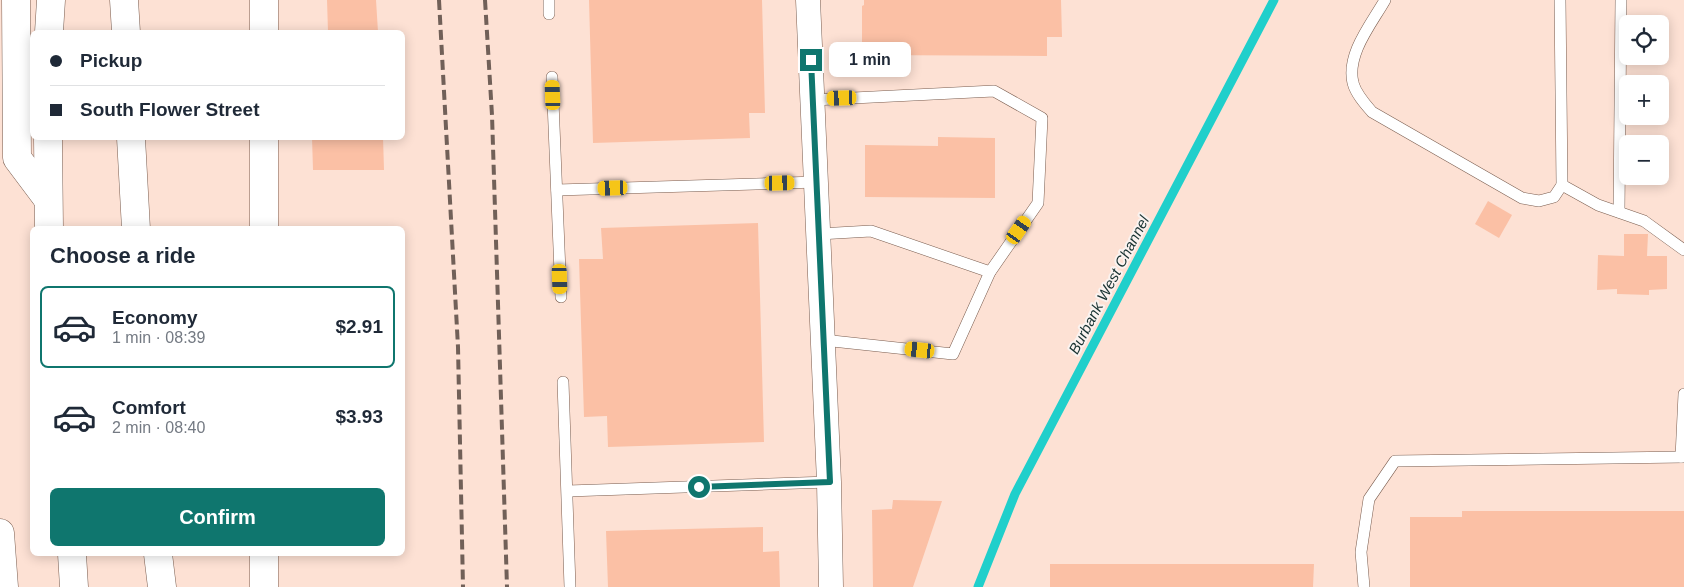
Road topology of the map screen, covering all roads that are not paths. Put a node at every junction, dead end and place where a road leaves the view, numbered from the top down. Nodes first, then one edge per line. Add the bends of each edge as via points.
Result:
1 (16, 0) edge
2 (51, 0) edge
3 (124, 0) edge
4 (264, 0) edge
5 (548, 0) edge
6 (808, 0) edge
7 (1385, 0) edge
8 (1560, 0) edge
9 (1621, 0) edge
10 (549, 14) dead end
11 (49, 30) edge
12 (126, 30) edge
13 (264, 30) edge
14 (552, 76) dead end
15 (813, 100) junction
16 (48, 140) edge
17 (131, 140) edge
18 (264, 140) edge
19 (817, 182) junction
20 (1562, 185) junction
21 (557, 190) junction
22 (47, 198) junction
23 (1619, 212) junction
24 (49, 226) edge
25 (136, 226) edge
26 (264, 226) edge
27 (819, 234) junction
28 (1684, 250) edge
29 (990, 272) junction
30 (561, 297) dead end
31 (824, 340) junction
32 (563, 382) dead end
33 (1684, 394) edge
34 (1682, 457) edge
35 (830, 482) junction
36 (568, 492) junction
37 (0, 533) edge
38 (72, 556) edge
39 (158, 556) edge
40 (264, 556) edge
41 (4, 587) edge
42 (74, 587) edge
43 (162, 587) edge
44 (264, 587) edge
45 (570, 587) edge
46 (831, 587) edge
47 (1364, 587) edge

1 - 22 main road via 17,158
2 - 11 main road
3 - 12 main road
4 - 13 main road
5 - 10 lane
6 - 15 street
7 - 20 lane via 1358,48 1353,64 1353,82 1361,100 1372,112 1522,198 1539,201 1554,197
8 - 20 lane
9 - 23 lane
14 - 21 lane
15 - 19 street
15 - 29 lane via 994,91 1042,118 1038,203
16 - 22 main road
17 - 25 main road
18 - 26 main road
19 - 21 lane
19 - 27 street
20 - 23 lane via 1598,205
21 - 30 lane
22 - 24 main road
23 - 28 lane via 1644,221
27 - 29 lane via 871,231
27 - 31 street
29 - 31 lane via 953,354
31 - 35 street
32 - 36 lane
33 - 34 lane
34 - 47 lane via 1395,461 1369,499 1361,552
35 - 36 lane
35 - 46 street
36 - 45 lane
37 - 41 main road
38 - 42 main road
39 - 43 main road
40 - 44 main road

